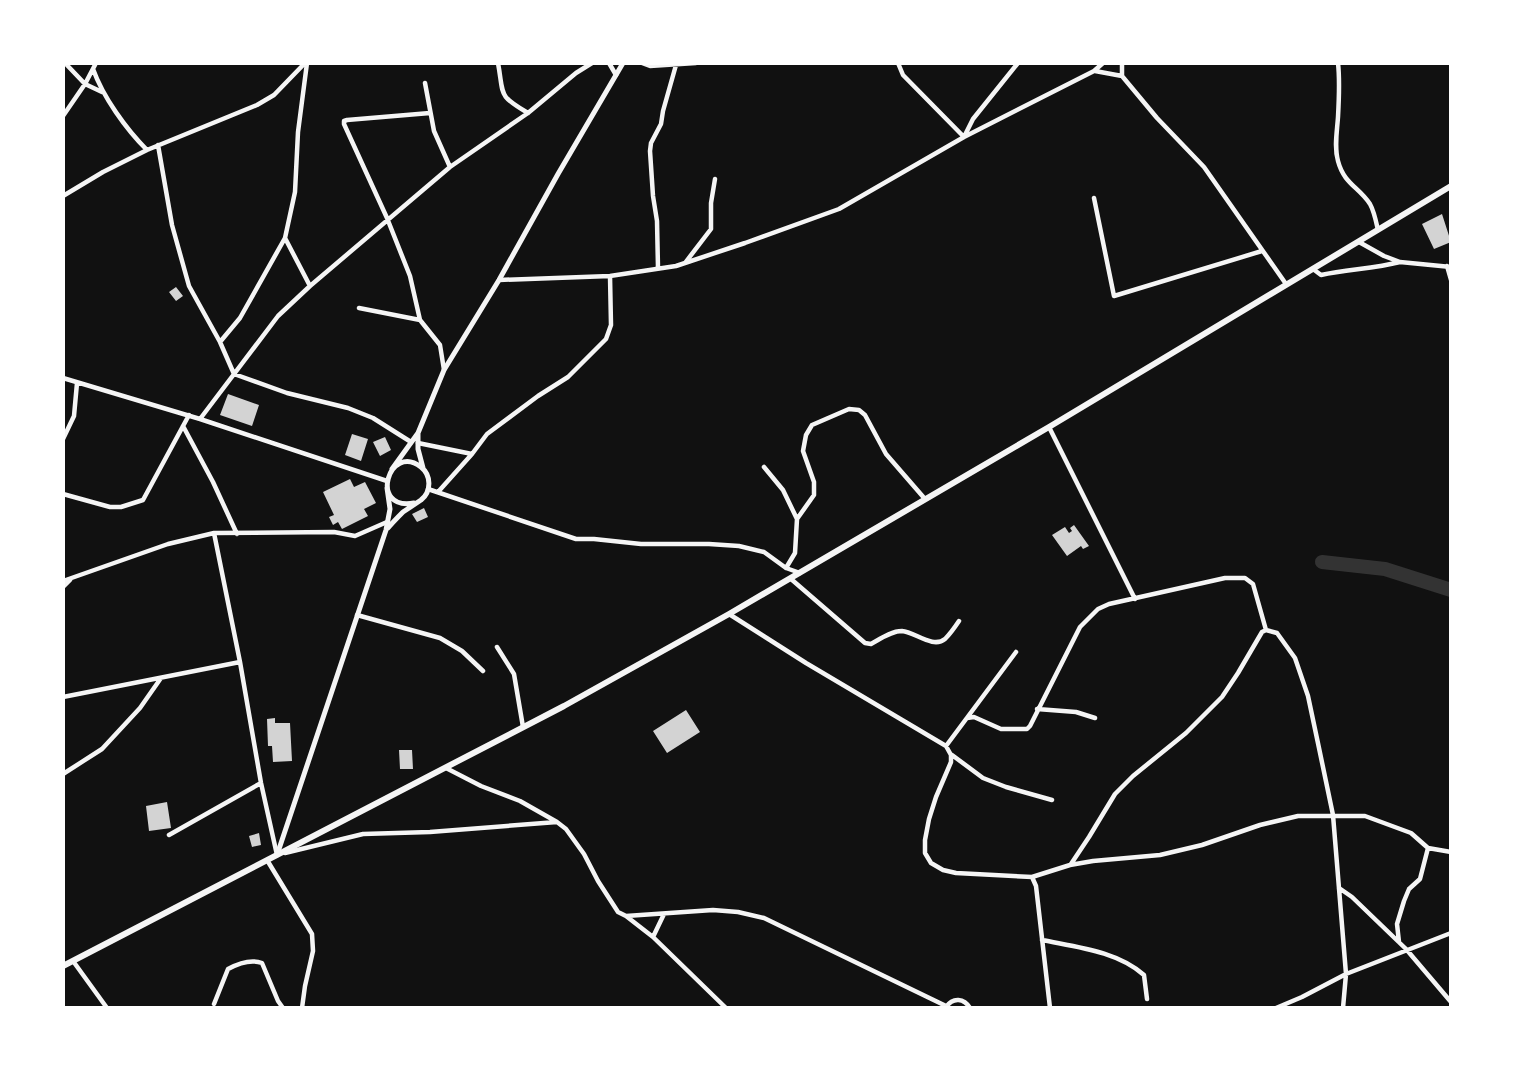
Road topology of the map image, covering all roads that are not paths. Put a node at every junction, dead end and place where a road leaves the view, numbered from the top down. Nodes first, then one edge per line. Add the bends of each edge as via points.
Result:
1 (65, 63) edge
2 (306, 63) edge
3 (498, 63) edge
4 (592, 63) edge
5 (609, 63) edge
6 (623, 63) edge
7 (642, 63) edge
8 (696, 63) edge
9 (898, 63) edge
10 (1018, 63) edge
11 (1103, 63) edge
12 (1122, 63) edge
13 (1338, 63) edge
14 (676, 65) junction
15 (94, 66) edge
16 (1094, 71) junction
17 (616, 75) junction
18 (1122, 76) junction
19 (425, 83) dead end
20 (85, 84) junction
21 (103, 92) junction
22 (430, 113) junction
23 (528, 113) junction
24 (63, 116) edge
25 (964, 138) junction
26 (158, 145) junction
27 (147, 150) junction
28 (450, 166) junction
29 (715, 179) dead end
30 (63, 186) edge
31 (1451, 186) edge
32 (72, 191) junction
33 (63, 196) edge
34 (1094, 198) dead end
35 (387, 218) junction
36 (1378, 230) junction
37 (285, 238) junction
38 (1359, 242) junction
39 (1262, 251) junction
40 (1399, 262) junction
41 (685, 263) junction
42 (1449, 267) edge
43 (658, 268) junction
44 (1312, 269) junction
45 (610, 276) junction
46 (499, 280) junction
47 (1451, 280) edge
48 (1286, 284) junction
49 (310, 286) junction
50 (359, 308) dead end
51 (420, 320) junction
52 (220, 342) junction
53 (444, 370) junction
54 (234, 374) junction
55 (63, 378) edge
56 (77, 383) junction
57 (189, 415) junction
58 (200, 419) junction
59 (183, 426) junction
60 (1049, 427) junction
61 (63, 439) edge
62 (414, 443) junction
63 (472, 454) junction
64 (764, 467) dead end
65 (392, 469) junction
66 (424, 469) junction
67 (387, 485) junction
68 (428, 489) junction
69 (438, 492) junction
70 (63, 494) edge
71 (925, 499) junction
72 (414, 503) junction
73 (797, 519) junction
74 (387, 522) junction
75 (386, 530) junction
76 (214, 533) junction
77 (237, 534) junction
78 (786, 568) junction
79 (801, 573) junction
80 (71, 579) junction
81 (791, 579) junction
82 (63, 581) edge
83 (63, 587) edge
84 (1135, 599) junction
85 (729, 614) junction
86 (357, 615) junction
87 (959, 621) dead end
88 (1266, 630) junction
89 (497, 647) dead end
90 (1017, 652) dead end
91 (240, 662) junction
92 (483, 671) dead end
93 (161, 677) junction
94 (63, 697) edge
95 (1037, 709) junction
96 (967, 718) junction
97 (1095, 718) dead end
98 (523, 727) junction
99 (946, 746) junction
100 (951, 755) junction
101 (445, 768) junction
102 (65, 771) edge
103 (261, 783) junction
104 (1052, 800) dead end
105 (1333, 816) junction
106 (557, 822) junction
107 (169, 835) dead end
108 (1428, 848) junction
109 (1451, 852) edge
110 (277, 855) junction
111 (267, 860) junction
112 (1070, 865) junction
113 (1031, 877) junction
114 (1339, 888) junction
115 (664, 914) junction
116 (626, 916) junction
117 (1397, 924) junction
118 (1451, 933) edge
119 (1390, 934) junction
120 (653, 937) junction
121 (1042, 940) junction
122 (1399, 943) junction
123 (1406, 949) junction
124 (73, 961) junction
125 (63, 966) edge
126 (1346, 974) junction
127 (1147, 999) dead end
128 (1451, 1002) edge
129 (214, 1004) dead end
130 (946, 1007) edge
131 (107, 1008) edge
132 (283, 1008) edge
133 (302, 1008) edge
134 (726, 1008) edge
135 (970, 1008) edge
136 (1051, 1008) edge
137 (1276, 1008) edge
138 (1345, 1008) edge

1 - 20 street
2 - 26 street via 266,100
2 - 37 street via 295,192
3 - 23 street via 502,95
4 - 23 street
5 - 17 street
6 - 17 street
7 - 14 street
8 - 14 street
9 - 25 street via 903,75
10 - 25 street via 973,119
11 - 16 street
12 - 18 street
13 - 36 street via 1338,160 1349,183 1372,206
14 - 43 street via 650,151
15 - 20 street
15 - 21 street
16 - 18 street
16 - 25 street
17 - 46 street
18 - 39 street via 1204,167
19 - 22 street
20 - 21 street
20 - 24 street
21 - 27 street
22 - 28 street
22 - 35 street via 344,121
23 - 28 street
25 - 41 street via 839,209
26 - 27 street
26 - 52 street via 189,286
27 - 32 street
28 - 35 street
29 - 41 street via 711,229
30 - 32 street
31 - 36 main road
32 - 33 street
34 - 39 street via 1114,296
35 - 49 street
35 - 51 street via 410,275
36 - 38 main road
37 - 49 street
37 - 52 street via 240,318
38 - 40 street
38 - 44 main road
39 - 48 street
40 - 42 street
40 - 44 street via 1321,275
41 - 43 street
42 - 47 street
43 - 45 street
44 - 48 main road
45 - 46 street
45 - 63 street via 611,326 606,339 568,377 487,434
46 - 53 street
48 - 60 main road
49 - 54 street via 278,316
50 - 51 street
51 - 53 street via 439,345
52 - 54 street
53 - 62 street
54 - 58 street
54 - 62 street via 348,408
55 - 56 street
56 - 57 street
56 - 61 street via 74,416
57 - 58 street
57 - 59 street
58 - 67 street
59 - 70 street via 143,500 110,507
59 - 77 street
60 - 71 main road
60 - 84 street
62 - 63 street
62 - 65 street
62 - 66 street
63 - 69 street
64 - 73 street via 783,490
65 - 66 street via 405,462
65 - 67 street
66 - 68 street
67 - 72 street via 394,500
67 - 74 street
68 - 69 street
68 - 72 street
69 - 78 street via 576,539 739,546 765,552
71 - 73 street via 886,454 865,415 849,409 812,425 806,435 803,451 814,495
71 - 79 main road
72 - 75 street
73 - 78 street via 794,553
74 - 75 street
74 - 77 street via 355,536 334,532
75 - 86 street
76 - 77 street
76 - 80 street via 168,544
76 - 91 street
78 - 79 street
79 - 81 main road
80 - 82 street
80 - 83 street
81 - 85 main road
81 - 87 street via 866,643 900,631 940,642
84 - 88 street via 1225,578 1245,578 1254,584
84 - 95 street via 1098,609 1080,626
85 - 98 main road
85 - 99 street
86 - 92 street via 440,638 463,651
86 - 110 street
88 - 105 street via 1277,634 1295,659 1308,696
88 - 112 street via 1222,697 1115,794
89 - 98 street via 514,674
90 - 96 street
91 - 93 street
91 - 103 street
93 - 94 street
93 - 102 street via 141,708 102,749
95 - 96 street via 1027,729 1001,729
95 - 97 street
96 - 99 street
98 - 101 main road
99 - 100 street
100 - 104 street via 983,778
100 - 113 street via 925,839 931,863 956,873
101 - 106 street via 520,800
101 - 110 main road
103 - 107 street
103 - 110 street
105 - 108 street via 1365,816 1411,833
105 - 112 street via 1298,816 1160,855
105 - 114 street
106 - 110 street via 363,834
106 - 116 street via 584,854 618,912
108 - 109 street
108 - 117 street via 1420,879 1406,895
110 - 111 main road
111 - 124 main road
111 - 133 street via 312,934
112 - 113 street
113 - 121 street
114 - 119 street
114 - 126 street
115 - 116 street
115 - 120 street
115 - 130 street via 713,910 764,918
116 - 120 street
117 - 119 street
117 - 122 street
118 - 123 street
119 - 122 street
120 - 134 street
121 - 127 street via 1086,948 1135,967 1144,975
121 - 136 street
122 - 123 street
123 - 126 street
123 - 128 street
124 - 125 main road
124 - 131 street
126 - 137 street
126 - 138 street
129 - 132 street via 229,969 256,961 262,963
130 - 135 street via 958,1000

